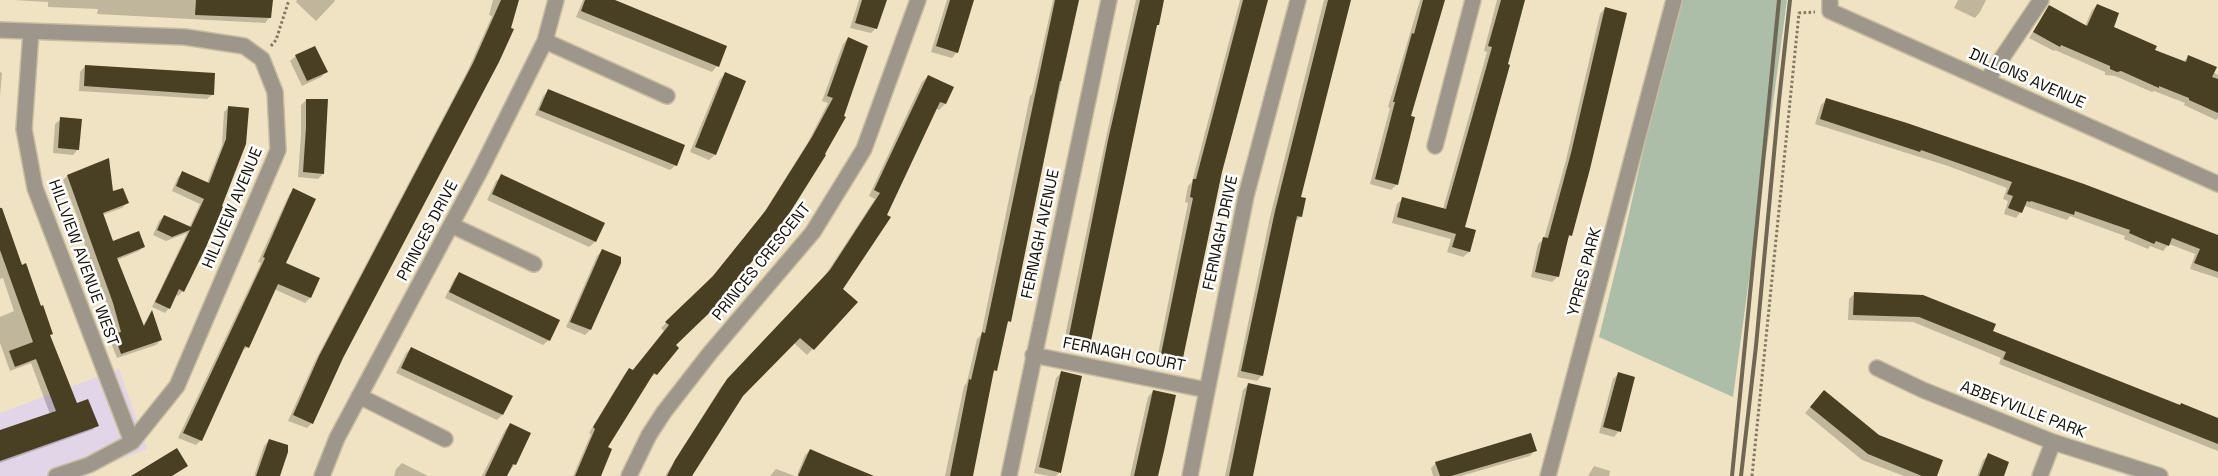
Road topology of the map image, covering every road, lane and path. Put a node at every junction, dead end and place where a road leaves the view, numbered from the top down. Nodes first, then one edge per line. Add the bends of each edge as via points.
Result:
1 (288, 0) edge
2 (556, 0) edge
3 (918, 0) edge
4 (1109, 0) edge
5 (1298, 0) edge
6 (1473, 0) edge
7 (1674, 0) edge
8 (2041, 0) edge
9 (1830, 6) edge
10 (0, 30) edge
11 (31, 32) junction
12 (545, 41) junction
13 (262, 59) junction
14 (1987, 80) junction
15 (667, 96) dead end
16 (1435, 146) dead end
17 (2218, 184) edge
18 (451, 225) junction
19 (534, 264) dead end
20 (1033, 355) junction
21 (1877, 368) dead end
22 (1207, 390) junction
23 (359, 396) junction
24 (445, 439) dead end
25 (132, 442) junction
26 (2053, 442) junction
27 (1012, 475) edge
28 (56, 476) edge
29 (322, 476) edge
30 (629, 476) edge
31 (1190, 476) edge
32 (1548, 476) edge
33 (1752, 476) edge
34 (2040, 476) edge
35 (2160, 476) edge

1 - 13 path via 276,40
2 - 12 street, PRINCES DRIVE
3 - 30 street, PRINCES CRESCENT via 864,149 813,232 664,412
4 - 20 street, FERNAGH AVENUE
5 - 22 street, FERNAGH DRIVE via 1246,196
6 - 16 street
7 - 32 street, YPRES PARK
8 - 14 street
9 - 14 street, DILLONS AVENUE
9 - 33 path via 1799,13
10 - 11 street
11 - 13 street via 185,38 244,46
11 - 25 street, HILLVIEW AVENUE WEST via 24,130 35,188
12 - 15 street
12 - 18 street, PRINCES DRIVE
13 - 25 street, HILLVIEW AVENUE via 275,92 278,150 177,386
14 - 17 street, DILLONS AVENUE
18 - 19 street
18 - 23 street, PRINCES DRIVE
20 - 22 street, FERNAGH COURT
20 - 27 street, FERNAGH AVENUE
21 - 26 street, ABBEYVILLE PARK
22 - 31 street, FERNAGH DRIVE
23 - 24 street
23 - 29 street, PRINCES DRIVE
25 - 28 street, HILLVIEW AVENUE via 89,465
26 - 34 street
26 - 35 street, ABBEYVILLE PARK

